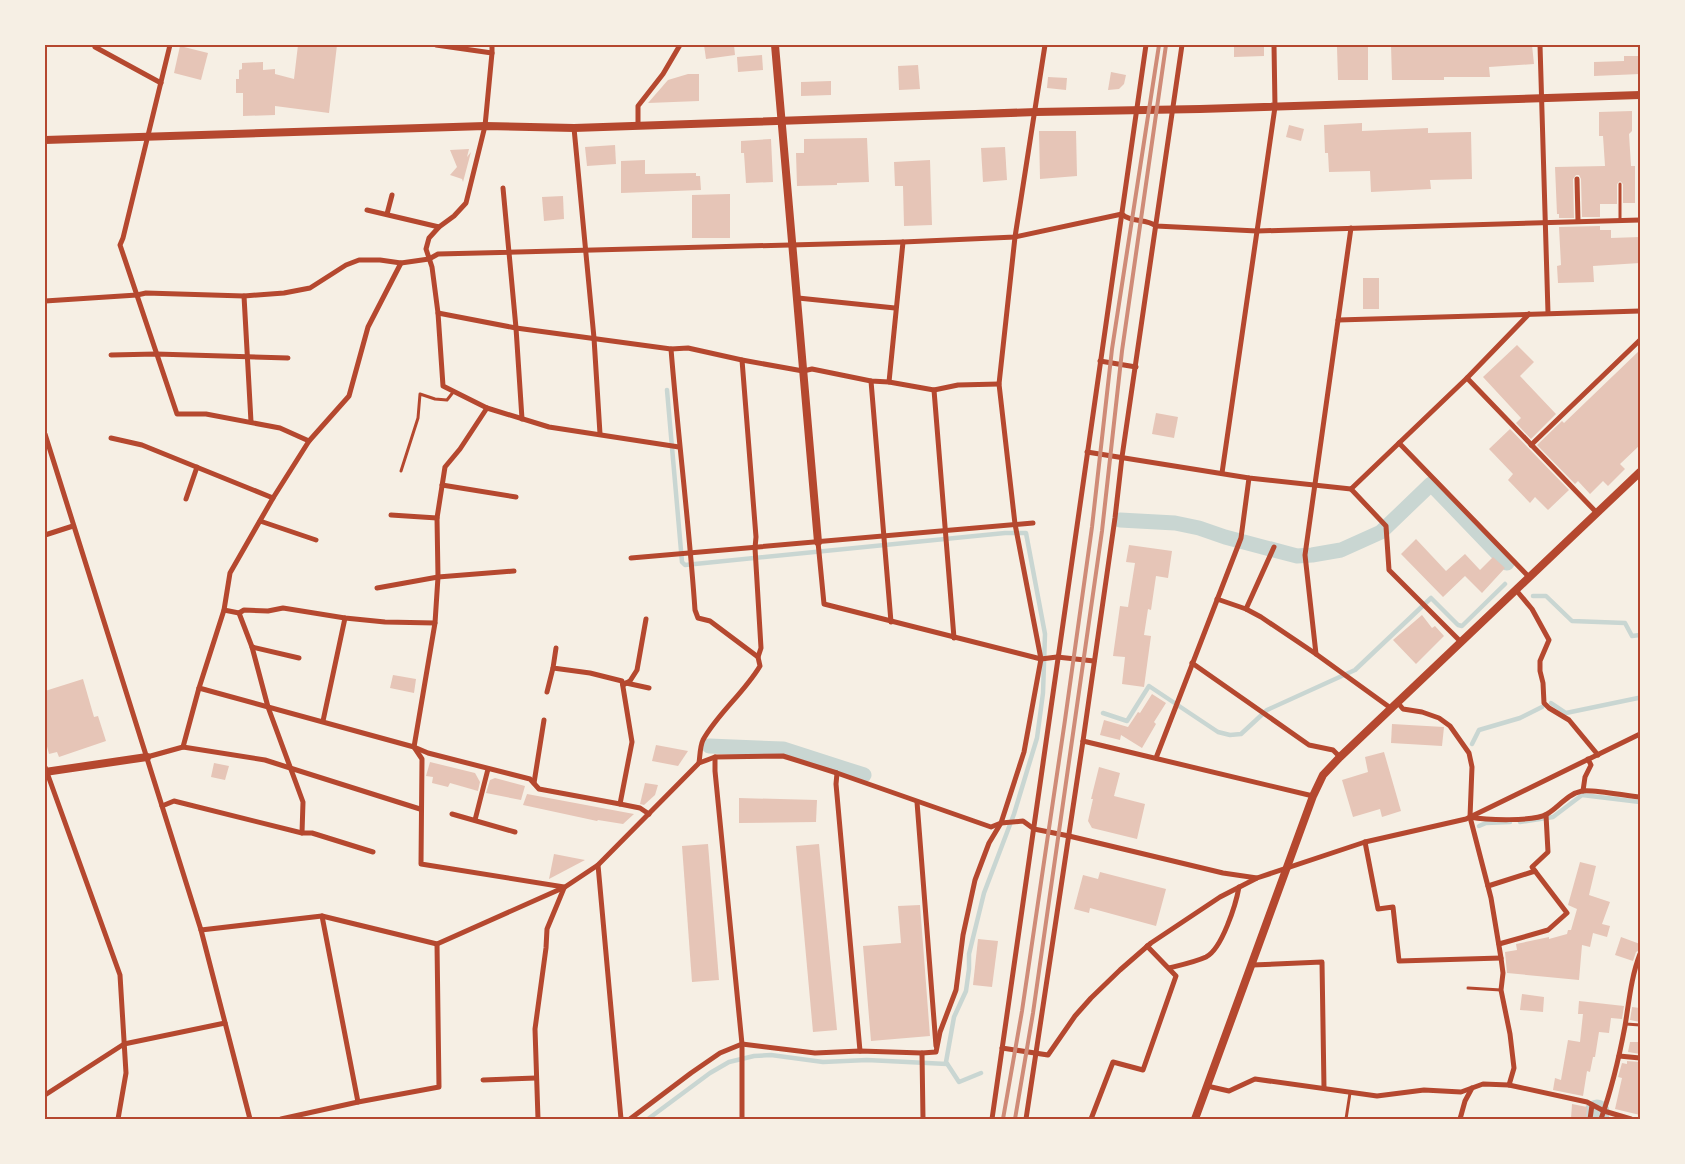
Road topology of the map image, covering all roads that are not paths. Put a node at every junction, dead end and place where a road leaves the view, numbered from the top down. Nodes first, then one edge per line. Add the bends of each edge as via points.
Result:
1 (170, 45) edge
2 (436, 45) edge
3 (492, 45) edge
4 (680, 45) edge
5 (775, 45) edge
6 (1045, 45) edge
7 (1146, 45) edge
8 (1182, 45) edge
9 (1274, 45) edge
10 (1540, 45) edge
11 (95, 47) dead end
12 (492, 53) junction
13 (161, 83) junction
14 (1640, 96) edge
15 (1542, 100) junction
16 (1274, 107) junction
17 (1137, 110) junction
18 (1172, 110) junction
19 (1036, 112) junction
20 (781, 120) junction
21 (485, 126) junction
22 (638, 126) junction
23 (574, 128) junction
24 (147, 137) junction
25 (45, 140) edge
26 (1577, 179) dead end
27 (1620, 184) dead end
28 (503, 188) dead end
29 (392, 195) dead end
30 (367, 210) dead end
31 (387, 214) junction
32 (1122, 214) junction
33 (1620, 220) junction
34 (1640, 220) edge
35 (1578, 221) junction
36 (1545, 222) junction
37 (1156, 226) junction
38 (439, 227) junction
39 (1350, 228) junction
40 (1257, 231) junction
41 (1015, 237) junction
42 (903, 242) junction
43 (792, 244) junction
44 (585, 251) junction
45 (509, 253) junction
46 (429, 259) junction
47 (401, 262) junction
48 (137, 295) junction
49 (244, 296) junction
50 (798, 298) junction
51 (45, 302) edge
52 (895, 308) junction
53 (1640, 311) edge
54 (438, 313) junction
55 (1548, 313) junction
56 (1529, 314) junction
57 (1338, 320) junction
58 (516, 328) junction
59 (594, 338) junction
60 (1640, 340) edge
61 (671, 349) junction
62 (156, 354) junction
63 (111, 355) dead end
64 (247, 357) junction
65 (288, 358) dead end
66 (742, 360) junction
67 (1100, 361) junction
68 (1136, 367) junction
69 (803, 371) junction
70 (1467, 378) junction
71 (871, 381) junction
72 (889, 382) junction
73 (999, 384) junction
74 (934, 390) junction
75 (454, 391) junction
76 (487, 408) junction
77 (522, 419) junction
78 (251, 422) junction
79 (45, 434) edge
80 (600, 434) junction
81 (111, 438) dead end
82 (308, 441) junction
83 (46, 442) edge
84 (1399, 444) junction
85 (1531, 445) junction
86 (679, 447) junction
87 (1087, 452) junction
88 (1122, 457) junction
89 (197, 467) junction
90 (401, 471) dead end
91 (1640, 472) edge
92 (1222, 473) junction
93 (1249, 478) junction
94 (442, 485) junction
95 (1314, 486) junction
96 (1351, 489) junction
97 (516, 497) dead end
98 (273, 498) junction
99 (186, 499) dead end
100 (1597, 513) junction
101 (391, 514) dead end
102 (437, 518) junction
103 (260, 521) junction
104 (1033, 523) dead end
105 (1015, 524) junction
106 (73, 526) junction
107 (945, 531) junction
108 (45, 534) edge
109 (883, 536) junction
110 (316, 540) dead end
111 (818, 542) junction
112 (755, 548) junction
113 (1273, 549) dead end
114 (691, 554) junction
115 (631, 558) dead end
116 (514, 571) dead end
117 (438, 577) junction
118 (1530, 577) junction
119 (377, 588) dead end
120 (1516, 590) junction
121 (1218, 599) junction
122 (1246, 609) junction
123 (224, 610) junction
124 (239, 613) junction
125 (345, 618) junction
126 (646, 620) dead end
127 (891, 622) junction
128 (435, 623) junction
129 (954, 638) junction
130 (1461, 642) junction
131 (252, 647) junction
132 (556, 648) dead end
133 (1316, 654) junction
134 (758, 657) junction
135 (1057, 657) junction
136 (299, 658) dead end
137 (1041, 659) junction
138 (1094, 661) junction
139 (1192, 663) junction
140 (553, 668) junction
141 (625, 684) junction
142 (199, 688) junction
143 (649, 688) dead end
144 (547, 692) dead end
145 (1395, 706) junction
146 (268, 707) junction
147 (544, 720) dead end
148 (323, 721) junction
149 (1640, 734) edge
150 (1083, 741) junction
151 (183, 747) junction
152 (414, 747) junction
153 (1598, 755) junction
154 (147, 757) junction
155 (716, 757) junction
156 (1340, 757) junction
157 (1156, 758) junction
158 (1588, 759) junction
159 (699, 763) junction
160 (290, 767) junction
161 (488, 769) junction
162 (45, 770) edge
163 (837, 773) junction
164 (534, 783) junction
165 (1583, 791) junction
166 (1313, 796) junction
167 (1640, 797) edge
168 (917, 802) junction
169 (620, 804) junction
170 (162, 806) junction
171 (420, 808) junction
172 (452, 814) dead end
173 (648, 814) junction
174 (1546, 815) junction
175 (1470, 816) junction
176 (475, 820) junction
177 (1004, 822) junction
178 (1034, 829) junction
179 (515, 832) dead end
180 (302, 833) junction
181 (1069, 836) junction
182 (1365, 842) junction
183 (373, 852) dead end
184 (598, 866) junction
185 (1286, 868) junction
186 (1535, 871) junction
187 (1257, 878) junction
188 (1488, 886) junction
189 (565, 887) junction
190 (1239, 887) junction
191 (322, 916) junction
192 (201, 930) junction
193 (437, 944) junction
194 (1498, 944) junction
195 (1147, 946) junction
196 (1640, 954) edge
197 (1501, 958) junction
198 (1252, 965) junction
199 (1169, 968) junction
200 (1468, 988) dead end
201 (1501, 990) junction
202 (225, 1023) junction
203 (1625, 1024) junction
204 (1640, 1025) edge
205 (124, 1044) junction
206 (742, 1044) junction
207 (1002, 1048) junction
208 (860, 1051) junction
209 (936, 1052) junction
210 (922, 1053) junction
211 (1037, 1054) junction
212 (1619, 1056) junction
213 (1640, 1058) edge
214 (536, 1078) junction
215 (483, 1080) dead end
216 (1510, 1085) junction
217 (1207, 1086) junction
218 (1324, 1088) junction
219 (1472, 1088) junction
220 (1350, 1093) junction
221 (45, 1095) edge
222 (358, 1102) junction
223 (1592, 1105) junction
224 (1604, 1111) junction
225 (118, 1119) edge
226 (250, 1119) edge
227 (281, 1119) edge
228 (538, 1119) edge
229 (621, 1119) edge
230 (630, 1119) edge
231 (742, 1119) edge
232 (922, 1119) edge
233 (992, 1119) edge
234 (1026, 1119) edge
235 (1091, 1119) edge
236 (1195, 1119) edge
237 (1346, 1119) edge
238 (1460, 1119) edge
239 (1590, 1119) edge
240 (1601, 1119) edge
241 (1631, 1119) edge

1 - 13 street
2 - 12 street
3 - 12 street
4 - 22 street via 638,106
5 - 20 street
6 - 19 street
7 - 17 street
8 - 18 street
9 - 16 street
10 - 15 street
11 - 13 street
12 - 21 street
13 - 24 street
14 - 15 street
15 - 16 street
15 - 36 street
16 - 18 street
16 - 40 street
17 - 18 street
17 - 19 street
17 - 32 street
18 - 37 street
19 - 20 street
19 - 41 street
20 - 22 street
20 - 43 street
21 - 23 street
21 - 24 street
21 - 38 street via 466,203
22 - 23 street
23 - 44 street
24 - 25 street
24 - 48 street via 120,246
26 - 35 street
27 - 33 lane
28 - 45 street
29 - 31 street
30 - 31 street
31 - 38 street
32 - 37 street via 1127,219 1150,221
32 - 41 street
32 - 67 street
33 - 34 street
33 - 35 street
35 - 36 street
36 - 39 street
36 - 55 street
37 - 40 street
37 - 68 street
38 - 46 street via 429,238 426,249
39 - 40 street
39 - 57 street
40 - 92 street
41 - 42 street
41 - 73 street
42 - 43 street
42 - 52 street
43 - 44 street
43 - 50 street
44 - 45 street
44 - 59 street
45 - 46 street via 438,254
45 - 58 street
46 - 47 street
46 - 54 street
47 - 49 street via 359,260 310,288
47 - 82 street via 368,327 349,396
48 - 49 street
48 - 51 street
48 - 62 street
49 - 64 street
50 - 52 street
50 - 69 street
52 - 72 street
53 - 55 street
54 - 58 street
54 - 75 street via 443,386
55 - 56 street
56 - 57 street
56 - 70 street
57 - 95 street
58 - 59 street
58 - 77 street
59 - 61 street
59 - 80 street
60 - 85 street
61 - 66 street via 688,348
61 - 86 street
62 - 63 street
62 - 64 street
62 - 78 street via 177,414 206,414
64 - 65 street
64 - 78 street
66 - 69 street
66 - 112 street
67 - 68 street
67 - 87 street
68 - 88 street
69 - 71 street via 812,369
69 - 111 street
70 - 84 street
70 - 85 street
71 - 72 street
71 - 109 street
72 - 74 street
73 - 74 street via 958,385
73 - 105 street
74 - 107 street
75 - 76 street
75 - 90 lane via 447,400 420,394 418,418
76 - 77 street
76 - 94 street via 445,466
77 - 80 street via 550,427
78 - 82 street via 280,428
79 - 83 street
80 - 86 street
81 - 89 street via 142,445
82 - 98 street
83 - 106 street
84 - 96 street
84 - 118 street
85 - 100 street
86 - 114 street
87 - 88 street
87 - 135 street
88 - 92 street
88 - 138 street
89 - 98 street
89 - 99 street
91 - 100 street
92 - 93 street
93 - 95 street
93 - 121 street via 1241,538
94 - 97 street
94 - 102 street
95 - 96 street
95 - 133 street via 1305,555
96 - 130 street via 1386,526 1389,570
98 - 103 street
100 - 118 street
101 - 102 street
102 - 117 street
103 - 110 street
103 - 123 street via 230,573
104 - 105 street
105 - 107 street
105 - 137 street
106 - 108 street
106 - 154 street
107 - 109 street
107 - 129 street
109 - 111 street
109 - 127 street
111 - 112 street
111 - 127 street via 824,604
112 - 114 street
112 - 134 street via 761,648
113 - 122 street
114 - 115 street
114 - 134 street via 698,618 710,621
116 - 117 street
117 - 119 street
117 - 128 street
118 - 120 street
120 - 130 street
120 - 153 street via 1532,609 1549,640 1540,661 1544,703 1569,720
121 - 122 street
121 - 139 street
122 - 133 street
123 - 124 street
123 - 142 street
124 - 125 street via 283,608
124 - 131 street
125 - 128 street
125 - 148 street
126 - 141 street via 637,670
127 - 129 street
128 - 152 street
129 - 137 street
130 - 145 street
131 - 136 street
131 - 146 street
132 - 140 street
133 - 145 street
134 - 159 street via 760,666 751,682 702,742
135 - 137 street
135 - 138 street
135 - 178 street
137 - 177 street via 1024,752
138 - 150 street
139 - 156 street via 1309,745 1333,750
139 - 157 street
140 - 141 street via 622,680
140 - 144 street
141 - 143 street
141 - 169 street via 632,742
142 - 146 street
142 - 151 street
145 - 156 street
145 - 175 street via 1440,718 1462,742 1472,767
146 - 148 street
146 - 160 street
147 - 164 street
148 - 152 street
149 - 153 street
150 - 157 street
150 - 181 street
151 - 154 street
151 - 160 street
152 - 161 street
152 - 171 street via 422,759
153 - 158 street
154 - 162 street
154 - 170 street
155 - 159 street
155 - 163 street via 783,756
155 - 206 street
156 - 166 street via 1324,775
157 - 166 street
158 - 165 street via 1591,765
158 - 175 street
159 - 173 street
160 - 171 street
160 - 180 street via 303,802
161 - 164 street via 530,779
161 - 176 street
162 - 205 street via 120,975
163 - 168 street
163 - 208 street
164 - 169 street via 538,789
165 - 167 street
165 - 174 street via 1569,796
166 - 185 street
168 - 177 street via 991,827
168 - 209 street
169 - 173 street via 640,808
170 - 180 street via 174,802
170 - 192 street
171 - 189 street via 421,864
172 - 176 street
173 - 184 street
174 - 175 street via 1484,820
174 - 186 street via 1548,852 1532,867
175 - 182 street
175 - 188 street
176 - 179 street
177 - 178 street via 1023,820
177 - 209 street via 989,843 975,880 956,990
178 - 181 street
178 - 207 street
180 - 183 street via 312,833
181 - 187 street
181 - 211 street
182 - 185 street
182 - 197 street via 1378,909 1393,907 1399,961
184 - 189 street
184 - 229 street
185 - 187 street
185 - 198 street
186 - 188 street
186 - 194 street via 1567,913 1548,930
187 - 190 street
188 - 194 street
189 - 193 street
189 - 214 street via 547,928 535,1029
190 - 195 street via 1204,906
190 - 199 street via 1225,930 1208,956
191 - 192 street
191 - 193 street
191 - 222 street
192 - 202 street
193 - 222 street via 439,1087
194 - 197 street
195 - 199 street
195 - 211 street via 1091,998 1048,1055
196 - 203 street
197 - 201 street
198 - 217 street
198 - 218 street via 1322,962
199 - 235 street via 1176,976 1143,1070 1113,1062
200 - 201 lane
201 - 216 street via 1514,1068
202 - 205 street
202 - 226 street
203 - 204 lane
203 - 212 street
205 - 221 street
205 - 225 street via 126,1073
206 - 208 street via 814,1053
206 - 230 street via 720,1053
206 - 231 street
207 - 211 street
207 - 233 street
208 - 210 street
209 - 210 street
210 - 232 street
211 - 234 street
212 - 213 street
212 - 224 street
214 - 215 street
214 - 228 street
216 - 219 street via 1483,1084
216 - 223 street
217 - 218 street via 1229,1090 1255,1079
217 - 236 street
218 - 220 street
219 - 220 street via 1461,1092 1424,1090 1377,1096
219 - 238 street
220 - 237 lane
222 - 227 street
223 - 224 street
223 - 239 street
224 - 240 street
224 - 241 street

